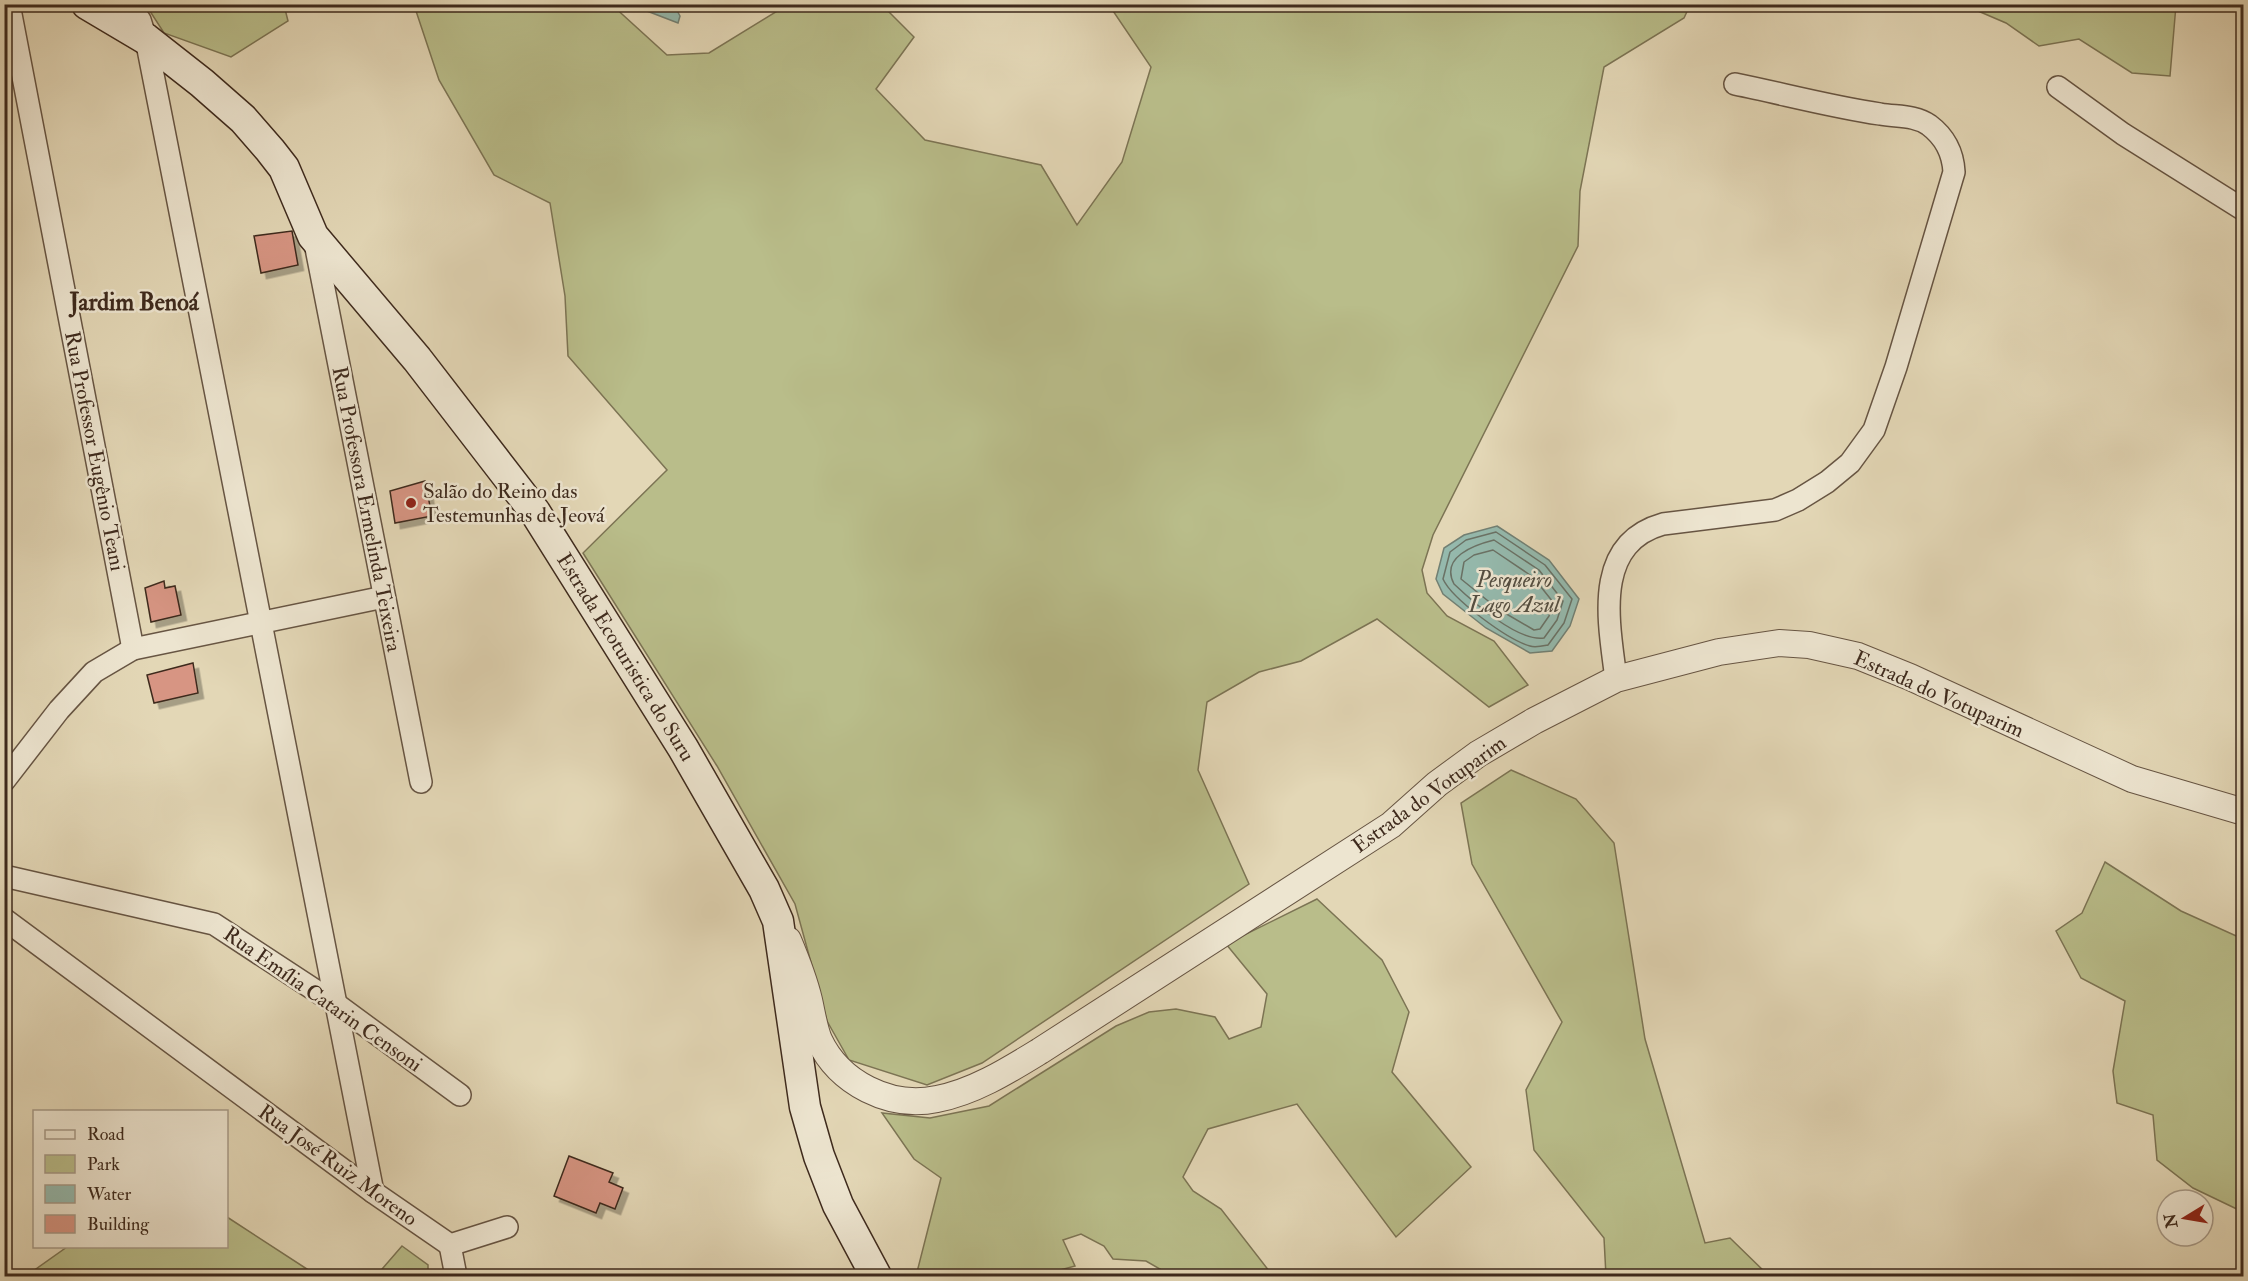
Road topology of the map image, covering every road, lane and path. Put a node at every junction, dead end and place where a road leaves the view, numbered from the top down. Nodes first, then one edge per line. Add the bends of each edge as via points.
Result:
1 (9, 4) edge
2 (87, 4) edge
3 (126, 4) edge
4 (146, 39) junction
5 (1735, 84) dead end
6 (2058, 87) dead end
7 (2244, 210) edge
8 (313, 236) junction
9 (384, 597) junction
10 (261, 623) junction
11 (133, 649) junction
12 (1616, 679) junction
13 (4, 781) edge
14 (421, 782) dead end
15 (2244, 812) edge
16 (4, 876) edge
17 (4, 919) edge
18 (778, 921) junction
19 (336, 1004) junction
20 (460, 1095) dead end
21 (373, 1192) junction
22 (507, 1227) dead end
23 (450, 1245) junction
24 (456, 1276) edge
25 (876, 1276) edge

1 - 11 street, Rua Professor Eugênio Teani
2 - 4 main road, Estrada Ecoturistica do Suru
3 - 4 street via 140,20
4 - 8 main road, Estrada Ecoturistica do Suru via 202,83 258,135 284,168
4 - 10 street
5 - 12 street via 1928,124 1944,140 1953,158 1954,172 1874,430 1850,463 1798,500 1775,510 1663,524 1633,538 1620,555 1608,592
6 - 7 street via 2123,134
8 - 9 street, Rua Professora Ermelinda Teixeira
8 - 18 main road, Estrada Ecoturistica do Suru via 417,359 557,546 683,748 764,889
9 - 10 street
9 - 14 street, Rua Professora Ermelinda Teixeira
10 - 11 street
10 - 19 street
11 - 13 street via 94,672
12 - 15 street, Estrada do Votuparim via 1746,647 1779,643 1834,649 1910,676 2132,779
12 - 18 street, Estrada do Votuparim via 1478,754 1391,825 1023,1062 990,1080 937,1099 917,1101 881,1095 858,1085 831,1060 819,1039 796,960
16 - 19 street, Rua Emília Catarin Censoni via 214,924
17 - 21 street, Rua José Ruiz Moreno
18 - 25 main road, Estrada Ecoturistica do Suru via 805,1107 813,1137 838,1205
19 - 20 street, Rua Emília Catarin Censoni
19 - 21 street
21 - 23 street, Rua José Ruiz Moreno
22 - 23 street
23 - 24 street

